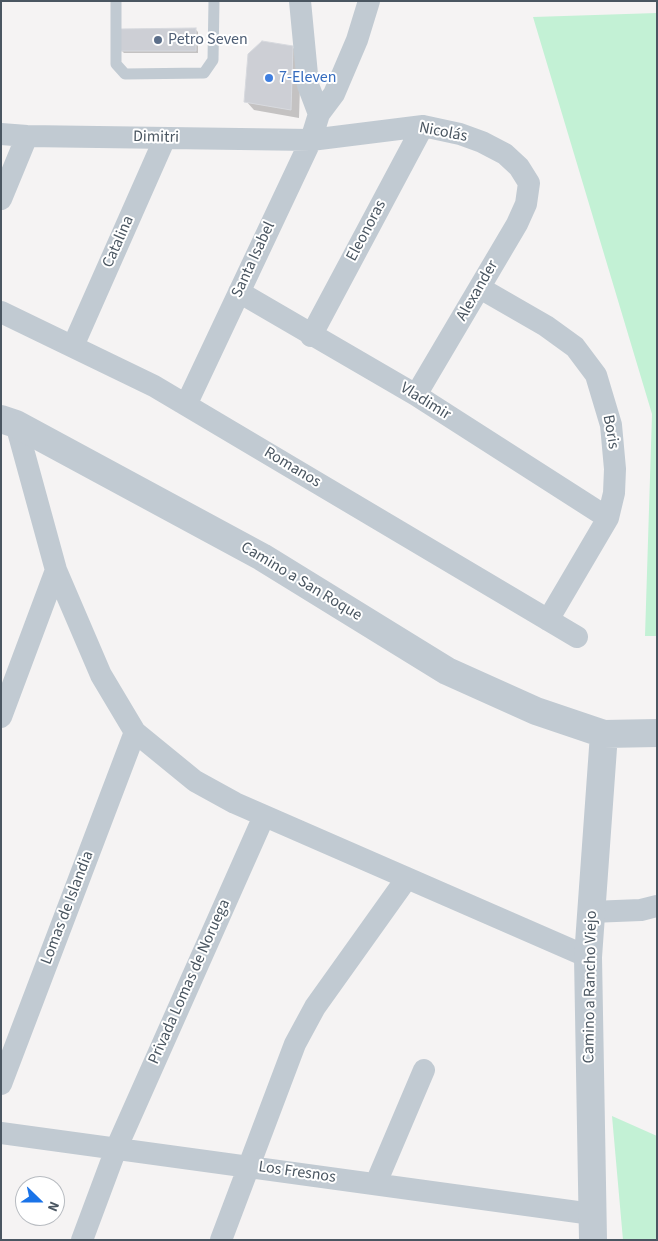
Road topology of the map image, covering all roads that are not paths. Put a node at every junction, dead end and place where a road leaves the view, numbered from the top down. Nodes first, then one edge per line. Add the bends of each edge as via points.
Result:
1 (116, 1) edge
2 (214, 1) edge
3 (300, 1) edge
4 (369, 1) edge
5 (319, 114) junction
6 (423, 126) junction
7 (1, 134) edge
8 (27, 136) junction
9 (165, 138) junction
10 (311, 140) junction
11 (529, 182) joint
12 (1, 199) edge
13 (480, 288) junction
14 (239, 292) junction
15 (1, 312) edge
16 (311, 336) junction
17 (73, 346) junction
18 (416, 395) junction
19 (186, 405) junction
20 (8, 421) edge
21 (608, 518) junction
22 (56, 570) junction
23 (548, 620) junction
24 (576, 637) dead end
25 (1, 717) edge
26 (135, 732) junction
27 (657, 733) edge
28 (604, 734) junction
29 (264, 816) junction
30 (407, 878) junction
31 (657, 906) edge
32 (591, 912) junction
33 (588, 957) junction
34 (424, 1070) dead end
35 (1, 1084) edge
36 (1, 1133) edge
37 (116, 1149) junction
38 (248, 1166) junction
39 (376, 1184) junction
40 (592, 1227) edge
41 (82, 1240) edge
42 (221, 1240) edge

1 - 2 lane via 116,64 124,74 204,73 213,60
3 - 5 street via 308,85
4 - 5 street, Santa Isabel via 357,40 334,94
5 - 10 street, Santa Isabel
6 - 10 street, Nicolás
6 - 11 street, Nicolás via 482,142 504,154 519,167
6 - 16 street, Eleonoras
7 - 8 street, Dimitri
8 - 9 street, Dimitri
8 - 12 street
9 - 10 street, Dimitri
9 - 17 street, Catalina
10 - 14 street, Santa Isabel
11 - 13 street, Alexander via 526,204 517,224
13 - 18 street, Alexander
13 - 21 street, Boris via 546,326 575,347 596,375 611,425 616,469
14 - 16 street, Vladimir
14 - 19 street, Santa Isabel
15 - 17 street, Romanos
16 - 18 street, Vladimir
17 - 19 street, Romanos
18 - 21 street, Vladimir
19 - 23 street, Romanos
20 - 22 street
20 - 28 street, Camino a San Roque via 262,557 447,671 536,711
21 - 23 street, Boris
22 - 25 street
22 - 26 street via 102,675
23 - 24 street, Romanos
26 - 29 street via 195,782
26 - 35 street, Lomas de Islandia
27 - 28 street, Camino a San Roque
28 - 32 street, Camino a Rancho Viejo
29 - 30 street
29 - 37 street, Privada Lomas de Noruega
30 - 33 street
30 - 38 street via 314,1007 295,1044
31 - 32 street via 642,910
32 - 33 street, Camino a Rancho Viejo
33 - 40 street, Camino a Rancho Viejo
34 - 39 street
36 - 37 street, Los Fresnos
37 - 38 street, Los Fresnos
37 - 41 street, Privada Lomas de Noruega
38 - 39 street, Los Fresnos
38 - 42 street
39 - 40 street, Los Fresnos

